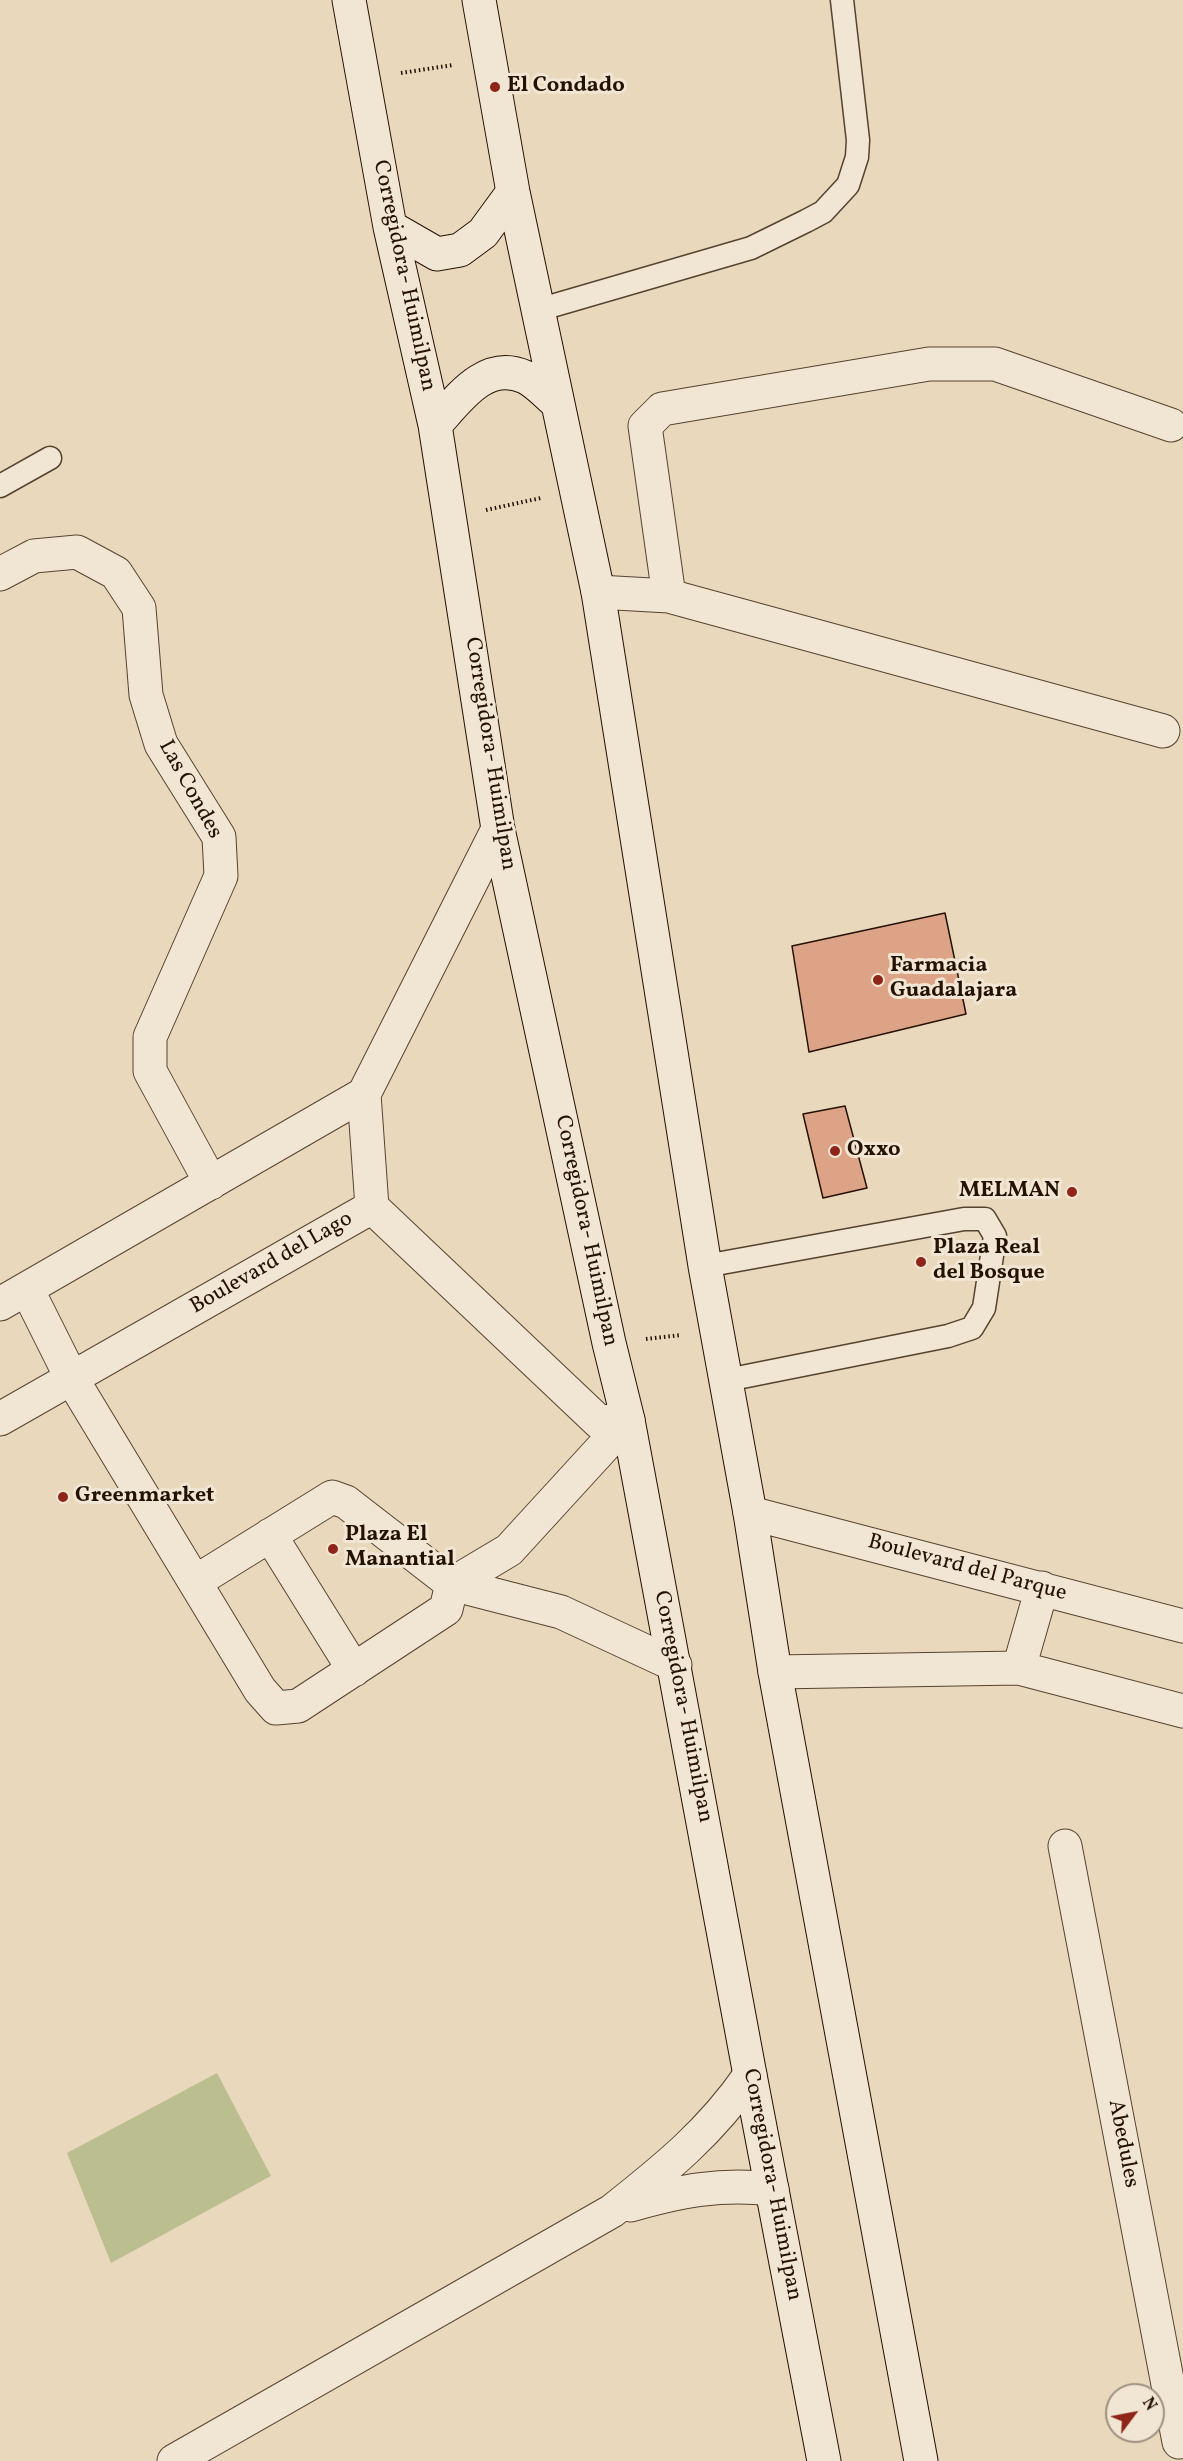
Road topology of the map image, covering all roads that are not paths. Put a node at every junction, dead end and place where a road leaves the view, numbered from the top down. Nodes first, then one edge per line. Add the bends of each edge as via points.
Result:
1 (349, 0) edge
2 (479, 0) edge
3 (842, 0) edge
4 (513, 192) junction
5 (390, 227) junction
6 (538, 310) junction
7 (557, 403) junction
8 (435, 425) junction
9 (1171, 425) dead end
10 (51, 458) dead end
11 (0, 486) edge
12 (0, 574) edge
13 (598, 592) junction
14 (669, 596) junction
15 (1163, 731) dead end
16 (498, 829) junction
17 (364, 1094) junction
18 (211, 1183) junction
19 (372, 1207) junction
20 (705, 1266) junction
21 (14, 1296) edge
22 (72, 1378) junction
23 (727, 1380) junction
24 (0, 1419) edge
25 (628, 1420) junction
26 (750, 1513) junction
27 (270, 1535) junction
28 (195, 1582) junction
29 (452, 1584) junction
30 (1042, 1588) junction
31 (1183, 1626) edge
32 (675, 1665) junction
33 (1019, 1668) junction
34 (354, 1670) junction
35 (775, 1672) junction
36 (1183, 1711) edge
37 (1065, 1846) dead end
38 (750, 2075) junction
39 (772, 2189) junction
40 (612, 2211) junction
41 (1182, 2446) edge
42 (174, 2461) edge
43 (824, 2461) edge
44 (921, 2461) edge

1 - 5 street, Corregidora- Huimilpan
2 - 4 street
3 - 6 lane via 858,140 853,172 837,198 823,212 751,248
4 - 5 street via 483,232 460,250 437,254
4 - 6 street
5 - 8 street, Corregidora- Huimilpan
6 - 7 street
7 - 8 street via 526,377 507,371 488,375 469,388
7 - 13 street
8 - 16 street, Corregidora- Huimilpan
9 - 14 street via 995,364 930,364 662,409 645,426
10 - 11 lane
12 - 18 street, Las Condes via 34,556 77,552 116,573 140,608 146,695 161,744 219,837 221,876 150,1037 150,1071
13 - 14 street
13 - 20 street
14 - 15 street
16 - 17 street
16 - 25 street, Corregidora- Huimilpan
17 - 18 street
17 - 19 street
18 - 21 street
19 - 22 street, Boulevard del Lago
19 - 25 street, Boulevard del Lago via 599,1422
20 - 23 street
20 - 23 lane via 964,1219 984,1219 994,1236 984,1308 972,1328
21 - 22 street
22 - 24 street, Boulevard del Lago
22 - 28 street
23 - 26 street
25 - 29 street via 509,1550
25 - 32 street, Corregidora- Huimilpan
26 - 30 street, Boulevard del Parque
26 - 35 street
27 - 28 street
27 - 29 street via 332,1497 346,1502
27 - 34 street
28 - 34 street via 260,1690 276,1708 298,1707
29 - 32 street via 561,1612
29 - 34 street via 446,1610
30 - 31 street, Boulevard del Parque
30 - 33 street
32 - 38 street, Corregidora- Huimilpan
33 - 35 street
33 - 36 street
35 - 44 street
37 - 41 street, Abedules
38 - 39 street, Corregidora- Huimilpan
38 - 40 street via 705,2133 673,2164
39 - 40 street via 714,2187 676,2192
39 - 43 street, Corregidora- Huimilpan
40 - 42 street

